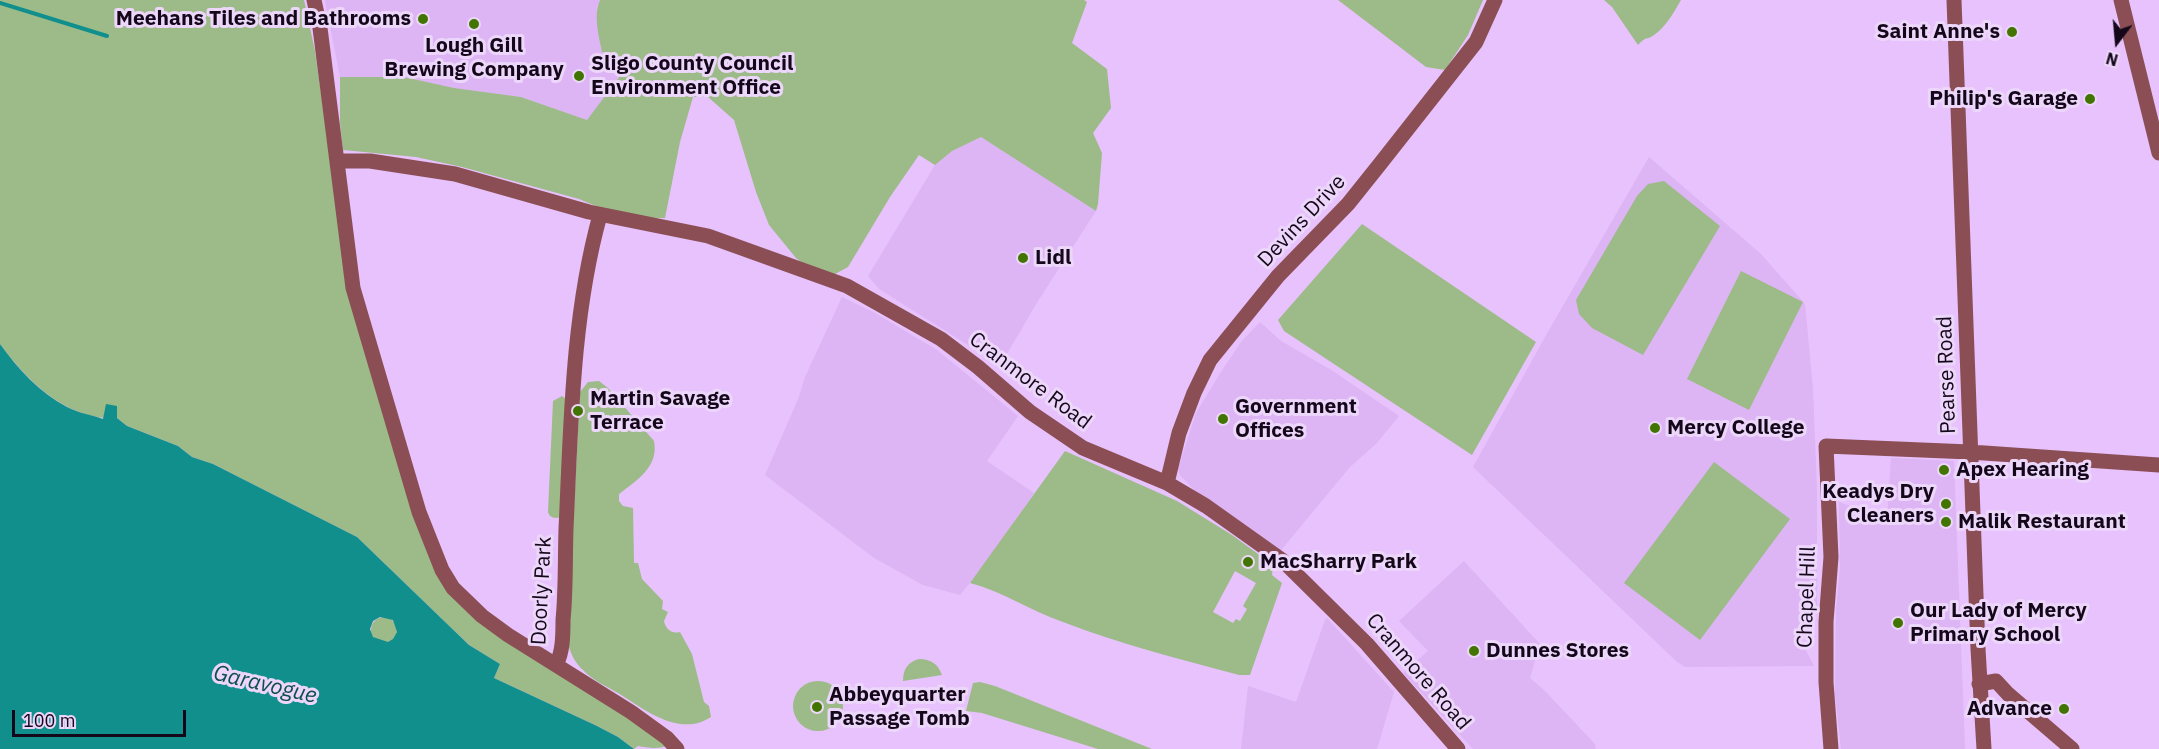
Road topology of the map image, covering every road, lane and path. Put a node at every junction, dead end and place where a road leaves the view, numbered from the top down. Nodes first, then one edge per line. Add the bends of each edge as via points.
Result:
1 (314, 0) edge
2 (1495, 0) edge
3 (1954, 0) edge
4 (2121, 0) edge
5 (2159, 153) edge
6 (337, 161) junction
7 (600, 215) junction
8 (1970, 452) junction
9 (2159, 465) edge
10 (1167, 483) junction
11 (556, 665) junction
12 (1979, 684) junction
13 (677, 749) edge
14 (1458, 749) edge
15 (1832, 749) edge
16 (1984, 749) edge
17 (2072, 749) edge

1 - 6 street, Doorly Park
2 - 10 street, Devins Drive via 1476,42 1380,165 1278,276 1210,360 1179,432
3 - 8 street, Pearse Road
4 - 5 street
6 - 7 street via 370,161 455,174
6 - 11 street, Doorly Park via 353,288 430,543 453,588 466,601 508,635
7 - 10 street, Cranmore Road via 708,236 847,286 941,339 1030,412 1083,448
7 - 11 street, Doorly Park via 579,319 566,590
8 - 9 street
8 - 12 street, Pearse Road
8 - 15 street, Chapel Hill via 1826,446 1831,556 1826,682
10 - 14 street, Cranmore Road via 1206,506 1290,567 1367,644
11 - 13 street via 631,712
12 - 16 street, Pearse Road
12 - 17 street via 1996,681

